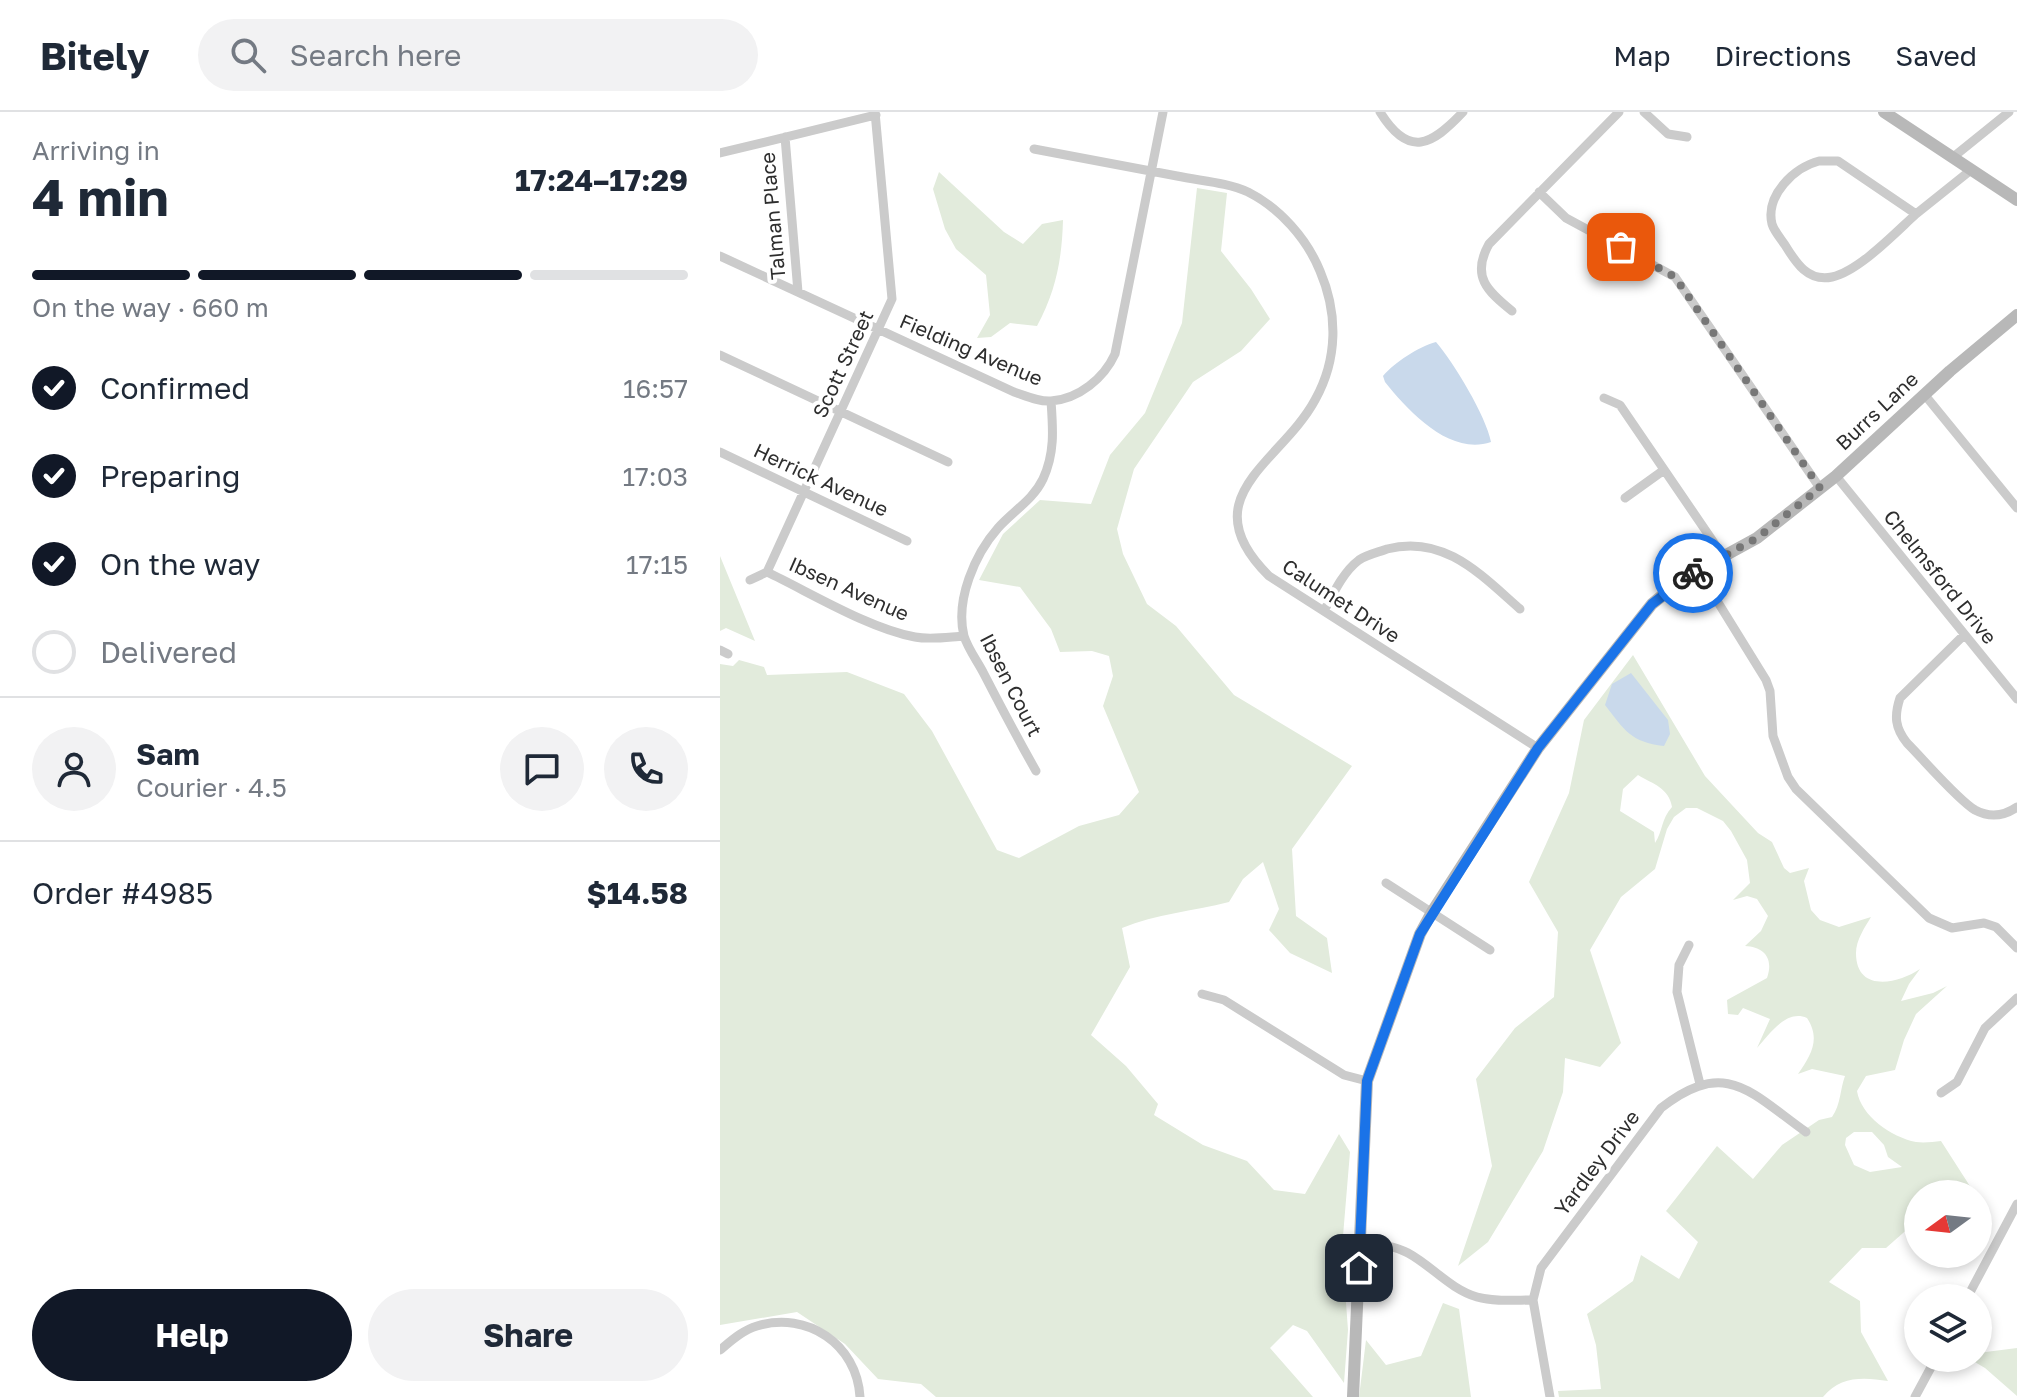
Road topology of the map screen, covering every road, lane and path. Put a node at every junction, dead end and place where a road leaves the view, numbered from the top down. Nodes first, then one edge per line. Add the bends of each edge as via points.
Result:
1 (1163, 112) edge
2 (1380, 112) edge
3 (1463, 112) edge
4 (1619, 112) edge
5 (1644, 112) edge
6 (1884, 112) edge
7 (2009, 112) edge
8 (876, 114) edge
9 (1903, 118) edge
10 (785, 137) junction
11 (1687, 137) dead end
12 (1034, 149) dead end
13 (720, 153) edge
14 (1952, 158) junction
15 (1971, 170) junction
16 (1151, 171) junction
17 (1539, 192) junction
18 (2017, 200) edge
19 (1916, 214) junction
20 (720, 256) edge
21 (798, 292) junction
22 (1512, 311) dead end
23 (2017, 315) edge
24 (879, 330) junction
25 (720, 355) edge
26 (1924, 394) junction
27 (1604, 398) dead end
28 (1051, 401) junction
29 (841, 411) junction
30 (720, 452) edge
31 (948, 462) dead end
32 (1664, 470) junction
33 (1836, 476) junction
34 (1820, 488) junction
35 (804, 492) junction
36 (1625, 498) dead end
37 (2017, 508) edge
38 (907, 541) dead end
39 (1723, 556) junction
40 (1698, 570) junction
41 (767, 572) junction
42 (750, 580) dead end
43 (1520, 609) dead end
44 (1324, 611) junction
45 (1964, 635) junction
46 (964, 636) junction
47 (2017, 699) edge
48 (1538, 748) junction
49 (1036, 771) dead end
50 (2017, 807) edge
51 (1386, 883) dead end
52 (1432, 912) junction
53 (1689, 945) dead end
54 (2017, 948) edge
55 (1490, 950) dead end
56 (1202, 994) dead end
57 (2017, 998) edge
58 (1367, 1081) junction
59 (1700, 1084) junction
60 (1941, 1093) dead end
61 (1806, 1132) dead end
62 (2017, 1204) edge
63 (1360, 1242) junction
64 (1974, 1284) edge
65 (1533, 1300) junction
66 (720, 1350) edge
67 (1928, 1372) edge
68 (860, 1397) edge
69 (1353, 1397) edge
70 (1550, 1397) edge
71 (1915, 1397) edge

1 - 16 street, Fielding Avenue
2 - 3 street via 1401,138 1418,142 1434,140
4 - 17 street
5 - 11 street via 1668,134
6 - 9 street
7 - 14 street
8 - 10 street
8 - 24 street, Scott Street via 892,299
9 - 14 street
10 - 13 street
10 - 21 street, Talman Place
12 - 16 street, Calumet Drive
14 - 15 street
15 - 18 street
15 - 19 street
16 - 28 street, Fielding Avenue via 1125,313 1109,368 1085,389
16 - 44 street, Calumet Drive via 1248,192 1299,234 1328,290 1334,328 1323,385 1302,420 1245,485 1239,507 1239,529 1251,559
17 - 22 street via 1483,255 1480,271 1485,285
17 - 34 street via 1566,218 1675,277
19 - 19 street via 1849,271 1820,279 1798,266 1772,226 1771,212 1774,198 1803,165 1838,161
20 - 21 street, Fielding Avenue
21 - 24 street, Fielding Avenue
23 - 26 street, Burrs Lane
24 - 28 street, Fielding Avenue via 1014,392
24 - 29 street, Scott Street
25 - 29 street
26 - 33 street, Burrs Lane
26 - 37 street
27 - 32 street via 1620,405
28 - 46 street, Ibsen Court via 1051,460 1035,491 999,527 972,572 963,609
29 - 31 street
29 - 35 street, Scott Street
30 - 35 street, Herrick Avenue
32 - 36 street
32 - 39 street
33 - 34 street, Burrs Lane
33 - 45 street, Chelmsford Drive
34 - 39 street, Burrs Lane via 1757,538
35 - 38 street, Herrick Avenue
35 - 41 street, Scott Street
39 - 40 street, Burrs Lane
40 - 48 street, Burrs Lane via 1652,604
40 - 54 street via 1766,680 1777,750 1796,789 1929,918 1952,928 1984,923 1996,927
41 - 42 street
41 - 46 street, Ibsen Avenue via 902,633 930,639
43 - 44 street via 1470,566 1436,548 1404,545 1359,559
44 - 48 street, Calumet Drive
45 - 47 street, Chelmsford Drive
45 - 50 street via 1900,698 1899,732 1974,809 1989,815
46 - 49 street, Ibsen Court
48 - 52 street, Burrs Lane
51 - 52 street
52 - 55 street
52 - 58 street, Burrs Lane
53 - 59 street via 1679,965 1677,992
56 - 58 street via 1224,1000 1344,1075
57 - 60 street via 1985,1028 1957,1082
58 - 63 street, Burrs Lane
59 - 61 street via 1745,1089
59 - 65 street, Yardley Drive via 1661,1108 1541,1268
62 - 64 street
63 - 65 street via 1409,1253 1476,1296
63 - 69 street, Burrs Lane
65 - 70 street, Yardley Drive
66 - 68 street via 754,1326 796,1321 835,1342 850,1362
67 - 71 street

